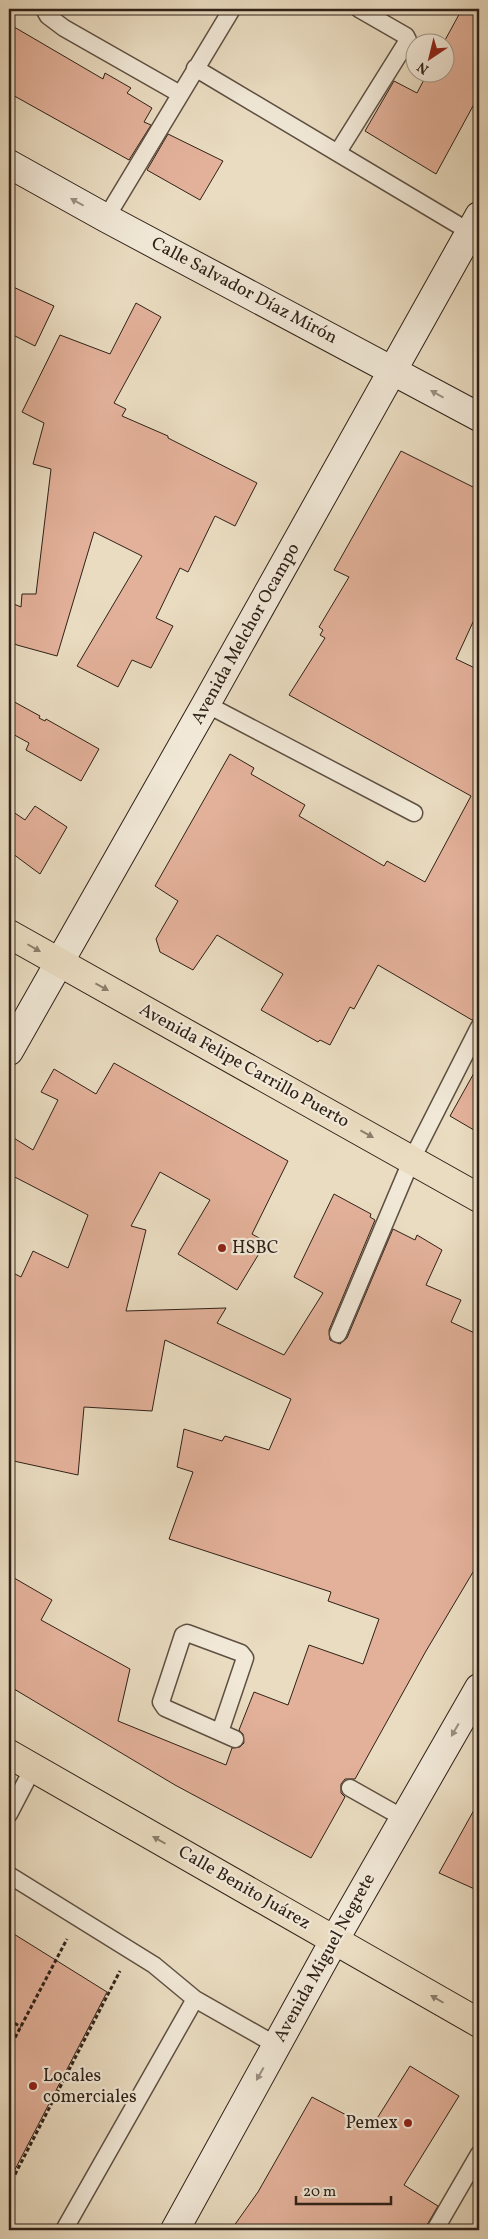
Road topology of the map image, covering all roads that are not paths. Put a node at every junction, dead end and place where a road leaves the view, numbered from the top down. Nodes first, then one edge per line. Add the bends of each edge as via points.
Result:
1 (44, 9) edge
2 (232, 9) edge
3 (359, 9) edge
4 (195, 68) junction
5 (180, 94) junction
6 (338, 152) junction
7 (9, 164) edge
8 (106, 218) junction
9 (475, 224) edge
10 (394, 370) junction
11 (479, 417) edge
12 (206, 704) junction
13 (414, 813) dead end
14 (9, 934) edge
15 (60, 963) junction
16 (479, 1027) edge
17 (9, 1050) edge
18 (412, 1159) junction
19 (479, 1198) edge
20 (338, 1334) dead end
21 (479, 1688) edge
22 (220, 1732) junction
23 (235, 1739) dead end
24 (9, 1754) edge
25 (33, 1768) junction
26 (350, 1788) dead end
27 (9, 1814) edge
28 (404, 1819) junction
29 (9, 1875) edge
30 (335, 1940) junction
31 (195, 1999) junction
32 (479, 2023) edge
33 (276, 2045) junction
34 (479, 2154) edge
35 (64, 2230) edge
36 (175, 2230) edge
37 (435, 2230) edge

1 - 5 lane via 64,28
2 - 4 lane
3 - 6 lane via 408,40
4 - 5 lane
4 - 6 lane
5 - 8 lane
6 - 9 lane
8 -> 7 main road, Calle Salvador Díaz Mirón
8 - 10 main road, Calle Salvador Díaz Mirón
9 - 10 main road, Avenida Melchor Ocampo
11 -> 10 main road, Calle Salvador Díaz Mirón
10 - 12 main road, Avenida Melchor Ocampo
12 - 13 lane
12 - 15 main road, Avenida Melchor Ocampo
14 -> 15 main road, Avenida Felipe Carrillo Puerto
15 - 17 main road, Avenida Melchor Ocampo
15 -> 18 main road, Avenida Felipe Carrillo Puerto
16 - 18 lane
18 - 19 main road, Avenida Felipe Carrillo Puerto
18 - 20 lane
21 -> 28 main road, Avenida Miguel Negrete
22 - 22 lane via 165,1708 162,1702 183,1635 187,1632 241,1653 245,1658
22 - 23 lane
24 - 25 main road, Calle Benito Juárez
25 - 27 lane
30 -> 25 main road, Calle Benito Juárez
26 - 28 lane
28 - 30 main road, Avenida Miguel Negrete
29 - 31 lane via 154,1964
32 -> 30 main road, Calle Benito Juárez
30 - 33 main road, Avenida Miguel Negrete
31 - 33 lane
31 - 35 lane
33 -> 36 main road, Avenida Miguel Negrete
34 - 37 lane

